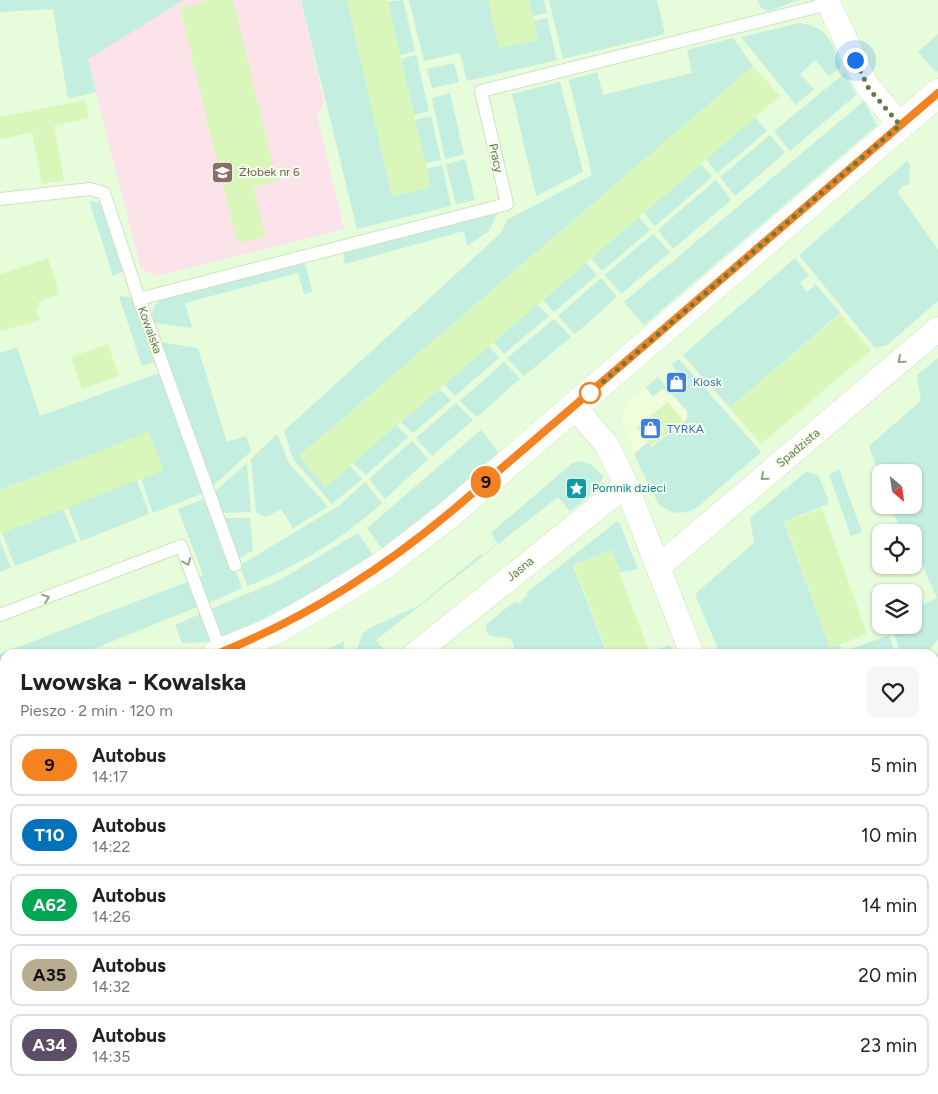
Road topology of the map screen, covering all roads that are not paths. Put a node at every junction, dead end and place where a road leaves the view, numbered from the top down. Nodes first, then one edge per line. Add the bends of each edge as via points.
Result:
1 (828, 2) edge
2 (938, 93) edge
3 (900, 125) junction
4 (0, 199) edge
5 (139, 299) junction
6 (938, 329) edge
7 (574, 406) junction
8 (626, 485) junction
9 (235, 565) dead end
10 (658, 567) junction
11 (0, 615) edge
12 (218, 649) edge
13 (229, 649) edge
14 (421, 649) edge
15 (690, 649) edge

1 - 3 street, Pracy via 866,84
1 - 5 lane, Pracy via 481,91 507,204
2 - 3 street
3 - 7 street
4 - 5 lane, Kowalska via 90,189 104,193
5 - 9 lane, Kowalska
6 -> 10 street, Spadzista
7 - 8 street via 607,445
7 - 13 street via 446,517 385,564 273,631
8 - 10 street
8 - 14 street, Jasna
10 - 15 street
11 -> 12 lane via 182,546

